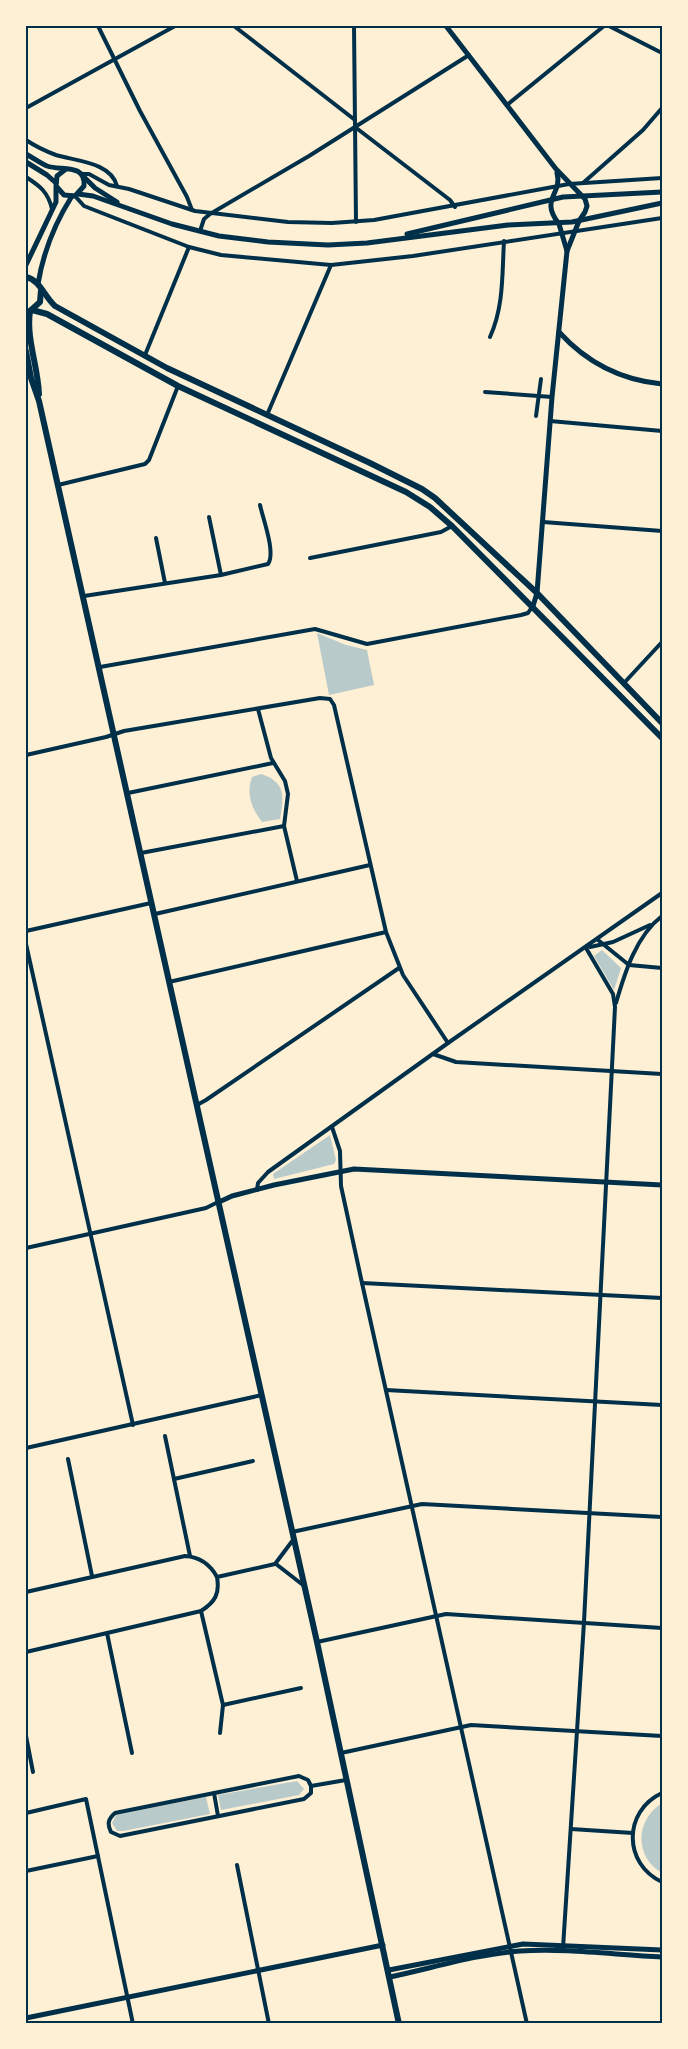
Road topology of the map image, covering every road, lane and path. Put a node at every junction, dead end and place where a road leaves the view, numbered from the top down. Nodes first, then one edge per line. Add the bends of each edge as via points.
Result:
1 (98, 26) edge
2 (175, 26) edge
3 (234, 26) edge
4 (354, 26) edge
5 (446, 26) edge
6 (604, 26) edge
7 (609, 26) edge
8 (663, 53) edge
9 (469, 56) junction
10 (114, 58) junction
11 (507, 106) junction
12 (26, 108) edge
13 (663, 108) edge
14 (355, 120) junction
15 (355, 126) junction
16 (26, 140) edge
17 (26, 154) edge
18 (26, 162) edge
19 (66, 169) junction
20 (556, 170) junction
21 (82, 175) junction
22 (26, 177) edge
23 (663, 178) edge
24 (56, 184) junction
25 (569, 184) junction
26 (582, 184) junction
27 (117, 186) junction
28 (556, 187) junction
29 (663, 192) edge
30 (75, 195) junction
31 (581, 195) junction
32 (551, 200) junction
33 (663, 203) edge
34 (455, 207) junction
35 (126, 208) junction
36 (52, 209) junction
37 (192, 210) junction
38 (210, 214) junction
39 (663, 218) edge
40 (579, 221) junction
41 (356, 222) junction
42 (559, 224) junction
43 (574, 231) junction
44 (200, 232) junction
45 (562, 232) junction
46 (504, 241) junction
47 (367, 243) junction
48 (189, 248) junction
49 (567, 251) junction
50 (26, 265) edge
51 (331, 265) junction
52 (26, 277) edge
53 (40, 287) junction
54 (43, 299) junction
55 (28, 314) edge
56 (559, 332) junction
57 (490, 337) dead end
58 (26, 351) edge
59 (144, 356) junction
60 (541, 378) dead end
61 (663, 384) edge
62 (178, 386) junction
63 (485, 392) dead end
64 (539, 396) junction
65 (552, 397) junction
66 (39, 400) junction
67 (267, 415) junction
68 (537, 416) dead end
69 (550, 422) junction
70 (663, 431) edge
71 (58, 485) junction
72 (260, 505) dead end
73 (208, 517) dead end
74 (543, 522) junction
75 (452, 526) junction
76 (663, 531) edge
77 (156, 538) dead end
78 (310, 558) dead end
79 (221, 575) junction
80 (165, 583) junction
81 (537, 593) junction
82 (84, 596) junction
83 (533, 606) junction
84 (663, 642) edge
85 (100, 667) junction
86 (624, 683) junction
87 (258, 709) junction
88 (663, 723) edge
89 (115, 734) junction
90 (663, 738) edge
91 (26, 755) edge
92 (273, 763) junction
93 (128, 793) junction
94 (284, 825) junction
95 (141, 854) junction
96 (370, 865) junction
97 (297, 881) junction
98 (663, 893) edge
99 (152, 903) junction
100 (155, 914) junction
101 (663, 916) edge
102 (651, 925) junction
103 (26, 930) edge
104 (386, 932) junction
105 (598, 940) junction
106 (26, 944) edge
107 (602, 945) junction
108 (586, 948) junction
109 (629, 965) junction
110 (399, 968) junction
111 (663, 968) edge
112 (169, 982) junction
113 (615, 1006) junction
114 (448, 1043) junction
115 (433, 1054) junction
116 (612, 1071) junction
117 (663, 1074) edge
118 (197, 1105) junction
119 (332, 1127) junction
120 (340, 1170) junction
121 (606, 1181) junction
122 (663, 1185) edge
123 (257, 1190) junction
124 (219, 1202) junction
125 (91, 1233) junction
126 (26, 1248) edge
127 (362, 1283) junction
128 (600, 1294) junction
129 (663, 1298) edge
130 (386, 1390) junction
131 (262, 1395) junction
132 (595, 1401) junction
133 (663, 1405) edge
134 (133, 1425) junction
135 (165, 1436) dead end
136 (26, 1448) edge
137 (68, 1459) dead end
138 (253, 1461) dead end
139 (174, 1479) junction
140 (411, 1505) junction
141 (590, 1512) junction
142 (663, 1517) edge
143 (292, 1532) junction
144 (294, 1540) junction
145 (190, 1556) junction
146 (275, 1564) junction
147 (92, 1576) junction
148 (218, 1578) junction
149 (304, 1586) junction
150 (26, 1592) edge
151 (201, 1611) junction
152 (437, 1616) junction
153 (584, 1622) junction
154 (663, 1628) edge
155 (106, 1633) junction
156 (317, 1642) junction
157 (26, 1652) edge
158 (301, 1688) dead end
159 (223, 1705) junction
160 (461, 1726) junction
161 (576, 1730) junction
162 (220, 1733) dead end
163 (26, 1736) edge
164 (663, 1736) edge
165 (132, 1753) dead end
166 (341, 1753) junction
167 (33, 1772) dead end
168 (347, 1779) junction
169 (311, 1786) junction
170 (214, 1793) junction
171 (663, 1793) edge
172 (26, 1813) edge
173 (218, 1816) junction
174 (571, 1829) junction
175 (633, 1833) junction
176 (98, 1856) junction
177 (237, 1865) dead end
178 (26, 1871) edge
179 (663, 1882) edge
180 (383, 1945) junction
181 (563, 1945) junction
182 (510, 1949) junction
183 (663, 1950) edge
184 (562, 1952) junction
185 (663, 1957) edge
186 (258, 1970) junction
187 (389, 1974) junction
188 (128, 1997) junction
189 (26, 2018) edge
190 (134, 2024) edge
191 (269, 2024) edge
192 (399, 2024) edge
193 (526, 2024) edge

1 - 10 street
2 - 10 street
3 - 14 street
4 - 14 street
5 - 9 main road
6 - 11 street
7 - 8 street
9 - 11 main road
9 - 15 street
10 - 12 street
10 - 37 street
11 - 20 main road
13 - 26 street
14 - 15 street
15 - 34 street
15 - 38 street
15 - 41 street
16 - 27 street via 49,152 86,161 114,177
17 - 19 main road
18 - 24 main road
19 - 21 main road via 75,169
19 - 24 main road via 57,176
20 - 25 main road
20 - 28 main road
21 - 27 street via 90,174
21 - 30 main road via 84,186
21 - 35 main road
22 - 36 street via 44,189
23 - 26 street
24 - 30 main road via 64,195
24 - 36 main road
25 - 26 street
25 - 28 street
25 - 31 main road
27 - 37 street
28 - 32 main road
28 - 34 street
29 - 31 main road
30 - 35 main road via 89,195
30 - 48 street via 84,206
30 - 53 main road via 44,255
31 - 32 main road
31 - 40 main road via 587,206
32 - 42 main road via 551,211
32 - 47 main road
33 - 40 main road
34 - 41 street
35 - 44 main road
36 - 50 main road
37 - 38 street
38 - 41 street via 288,222
38 - 44 street
39 - 43 street
40 - 42 main road
40 - 43 main road
42 - 45 main road
42 - 47 main road via 508,225
43 - 45 street
43 - 49 main road
44 - 47 main road via 268,242
45 - 46 street
45 - 49 main road
46 - 51 street
46 - 57 street via 501,302
48 - 51 street via 221,255
48 - 59 street
49 - 56 main road
51 - 67 street
52 - 53 main road
53 - 54 main road
54 - 55 main road
54 - 59 main road
55 - 62 main road via 47,314
55 - 66 main road
56 - 61 main road via 607,370 636,381
56 - 65 main road
58 - 66 main road
59 - 67 main road
60 - 64 street
62 - 71 street via 145,464
62 - 75 main road via 406,492
63 - 64 street
64 - 65 street
64 - 68 street
65 - 69 main road
66 - 71 main road
67 - 81 main road via 422,489
69 - 70 street
69 - 74 main road
71 - 82 main road
72 - 79 street via 271,560
73 - 79 street
74 - 76 street
74 - 81 main road
75 - 78 street via 441,532
75 - 83 main road
77 - 80 street
79 - 80 street
80 - 82 street
81 - 83 main road
81 - 86 main road
82 - 85 main road
83 - 85 street via 521,615 367,644 315,629
83 - 90 main road
84 - 86 street
85 - 89 main road
86 - 88 main road
87 - 89 street
87 - 92 street
87 - 96 street via 330,699
89 - 91 street
89 - 93 main road
92 - 93 street
92 - 94 street via 288,794
93 - 95 main road
94 - 95 street
94 - 97 street
95 - 99 main road
96 - 97 street
96 - 104 street
97 - 100 street
98 - 105 street
99 - 100 main road
99 - 103 street
100 - 112 main road
101 - 102 street
102 - 107 street
102 - 109 street
104 - 110 street
104 - 112 street
105 - 107 street
105 - 108 street
106 - 125 street
107 - 108 street
107 - 109 street
108 - 113 street via 613,994
108 - 114 street
109 - 111 street
109 - 113 street
110 - 114 street
110 - 118 street
112 - 118 main road
113 - 116 street
114 - 115 street
115 - 116 street via 456,1062
115 - 119 street
116 - 117 street
116 - 121 street
118 - 124 main road
119 - 120 street via 340,1151
119 - 123 street via 268,1172
120 - 121 main road
120 - 123 main road
120 - 127 street
121 - 122 main road
121 - 128 street
123 - 124 main road
124 - 125 street
124 - 131 main road
125 - 126 street
125 - 134 street
127 - 128 street
127 - 130 street
128 - 129 street
128 - 132 street
130 - 132 street
130 - 140 street
131 - 134 street
131 - 143 main road
132 - 133 street
132 - 141 street
134 - 136 street
135 - 139 street
137 - 147 street
138 - 139 street
139 - 145 street
140 - 141 street
140 - 143 street
140 - 152 street
141 - 142 street
141 - 153 street
143 - 144 main road
144 - 146 street
144 - 149 main road
145 - 147 street
145 - 148 street via 207,1563
146 - 148 street
146 - 149 street
147 - 150 street
148 - 151 street via 218,1595
149 - 156 main road
151 - 155 street
151 - 159 street
152 - 153 street
152 - 156 street
152 - 160 street
153 - 154 street
153 - 161 street
155 - 157 street
155 - 165 street
156 - 166 main road
158 - 159 street
159 - 162 street
160 - 161 street
160 - 166 street
160 - 182 street
161 - 164 street
161 - 174 street
163 - 167 street
166 - 168 main road
168 - 169 street
168 - 180 main road
169 - 170 street via 299,1776
169 - 173 street via 304,1799
170 - 173 street
170 - 173 street via 115,1813 108,1826 120,1836
171 - 175 street via 641,1809
172 - 176 street via 86,1799
174 - 175 street
174 - 181 street
175 - 179 street via 639,1862
176 - 178 street
176 - 188 street
177 - 186 street
180 - 186 main road
180 - 187 main road
181 - 182 main road via 534,1943
181 - 183 main road
181 - 184 street
182 - 184 main road
182 - 187 main road
182 - 193 street
184 - 185 main road
186 - 188 main road
186 - 191 street
187 - 192 main road
188 - 189 main road
188 - 190 street

